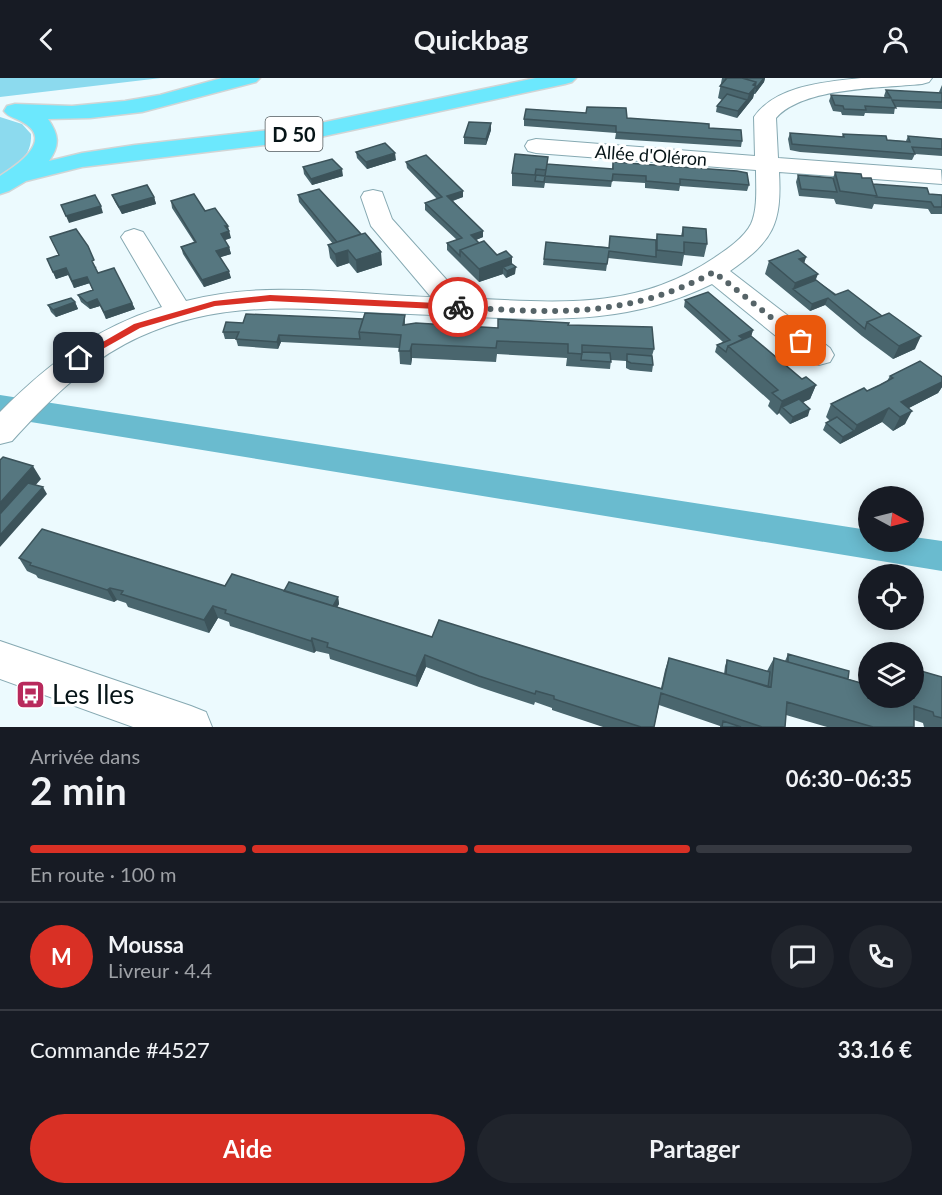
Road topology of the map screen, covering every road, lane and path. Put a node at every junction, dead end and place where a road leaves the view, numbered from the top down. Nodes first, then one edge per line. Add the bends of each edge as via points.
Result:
1 (249, 78) edge
2 (565, 78) edge
3 (922, 78) edge
4 (10, 110) edge
5 (536, 146) dead end
6 (766, 164) junction
7 (941, 177) edge
8 (10, 180) edge
9 (373, 197) dead end
10 (134, 237) dead end
11 (714, 272) junction
12 (455, 307) junction
13 (179, 312) junction
14 (819, 355) dead end
15 (0, 432) edge
16 (0, 660) edge
17 (190, 727) edge

1 - 4 main road via 164,101 105,111 59,114
2 - 8 main road, D 50 via 306,133 82,160
3 - 6 street via 826,90 775,106 765,117
4 - 8 main road via 36,120 45,131 46,144 38,159
5 - 6 street, Allée d'Oléron
6 - 7 street, Allée d'Oléron
6 - 11 street via 769,194 763,224
9 - 12 street via 380,221
10 - 13 street
11 - 12 street via 645,301 585,311
11 - 14 street
12 - 13 street via 270,298 214,303
13 - 15 street via 137,326 79,358
16 - 17 street

